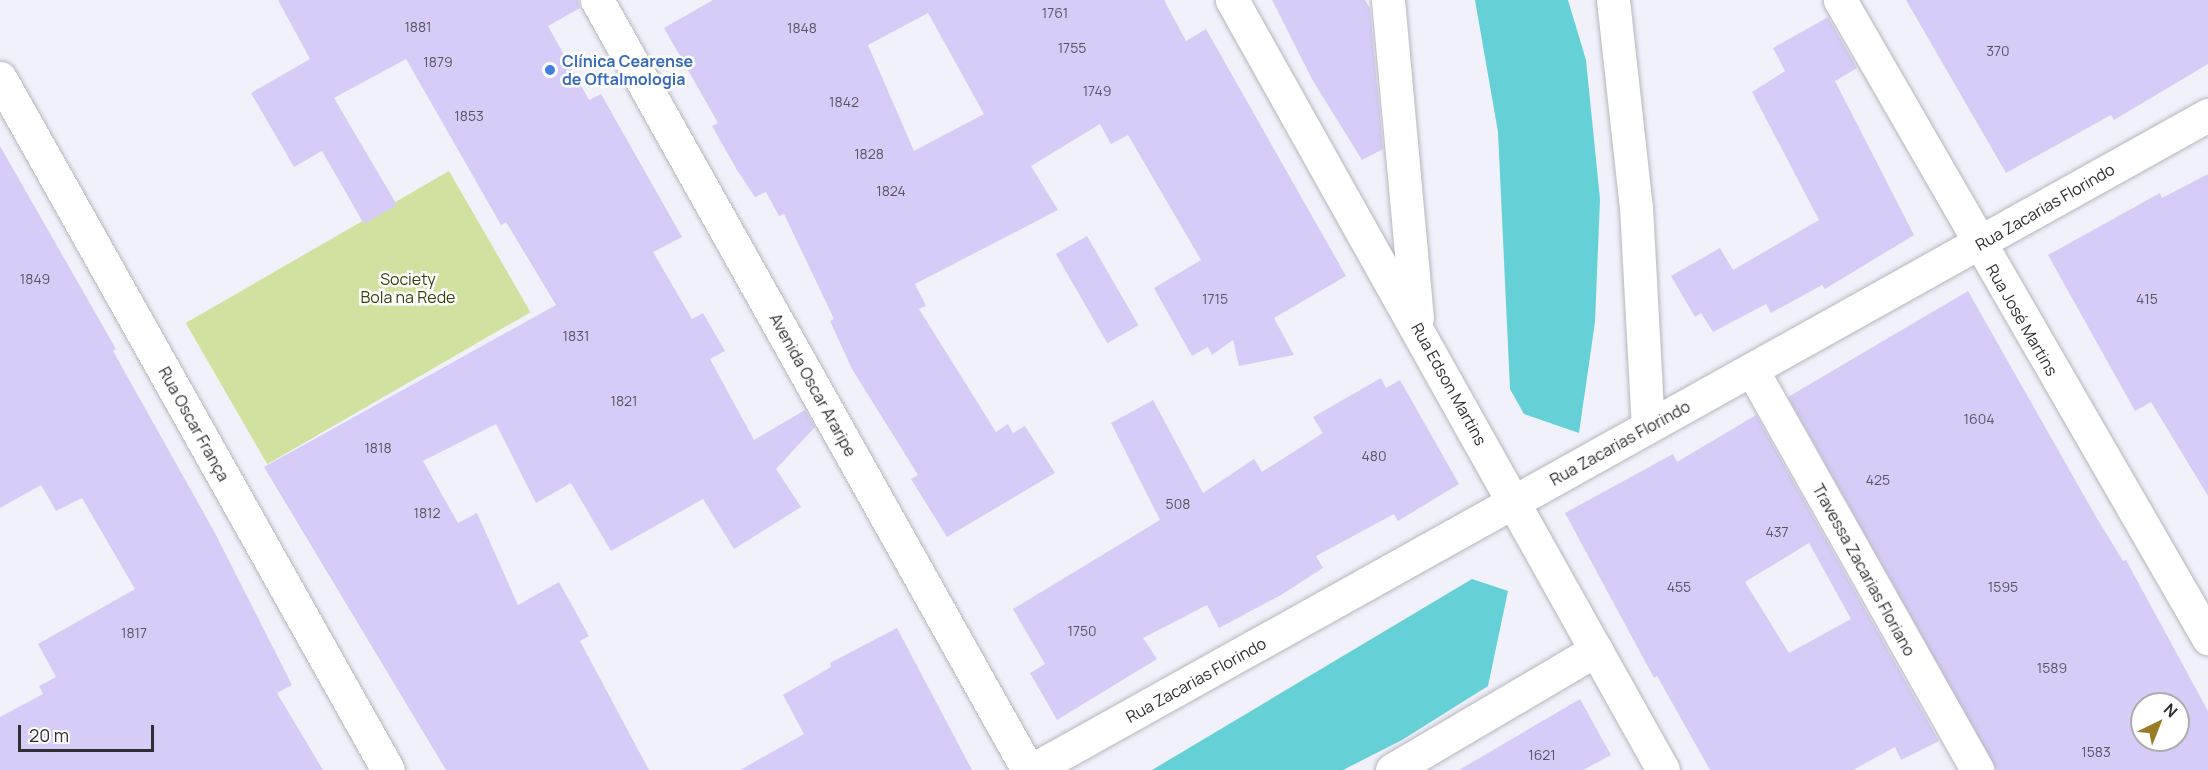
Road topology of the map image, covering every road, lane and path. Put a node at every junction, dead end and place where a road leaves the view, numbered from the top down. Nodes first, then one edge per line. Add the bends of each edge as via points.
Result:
1 (597, 0) edge
2 (1232, 0) edge
3 (1388, 0) edge
4 (1613, 0) edge
5 (1840, 0) edge
6 (0, 78) edge
7 (2208, 115) edge
8 (1979, 245) junction
9 (1418, 330) junction
10 (1752, 370) junction
11 (1648, 427) junction
12 (1515, 502) junction
13 (2208, 638) edge
14 (1596, 650) junction
15 (388, 770) edge
16 (1030, 770) edge
17 (1392, 770) edge
18 (1662, 770) edge
19 (1977, 770) edge

1 - 16 street, Avenida Oscar Araripe
2 - 9 street, Rua Edson Martins
3 - 9 street
4 - 11 street via 1636,207
5 - 8 street, Rua José Martins
6 - 15 street, Rua Oscar França
7 - 8 street, Rua Zacarias Florindo
8 - 10 street, Rua Zacarias Florindo
8 - 13 street, Rua José Martins
9 - 12 street, Rua Edson Martins
10 - 11 street, Rua Zacarias Florindo
10 - 19 street, Travessa Zacarias Floriano
11 - 12 street, Rua Zacarias Florindo
12 - 14 street, Rua Edson Martins
12 - 16 street, Rua Zacarias Florindo
14 - 17 street
14 - 18 street, Rua Edson Martins

